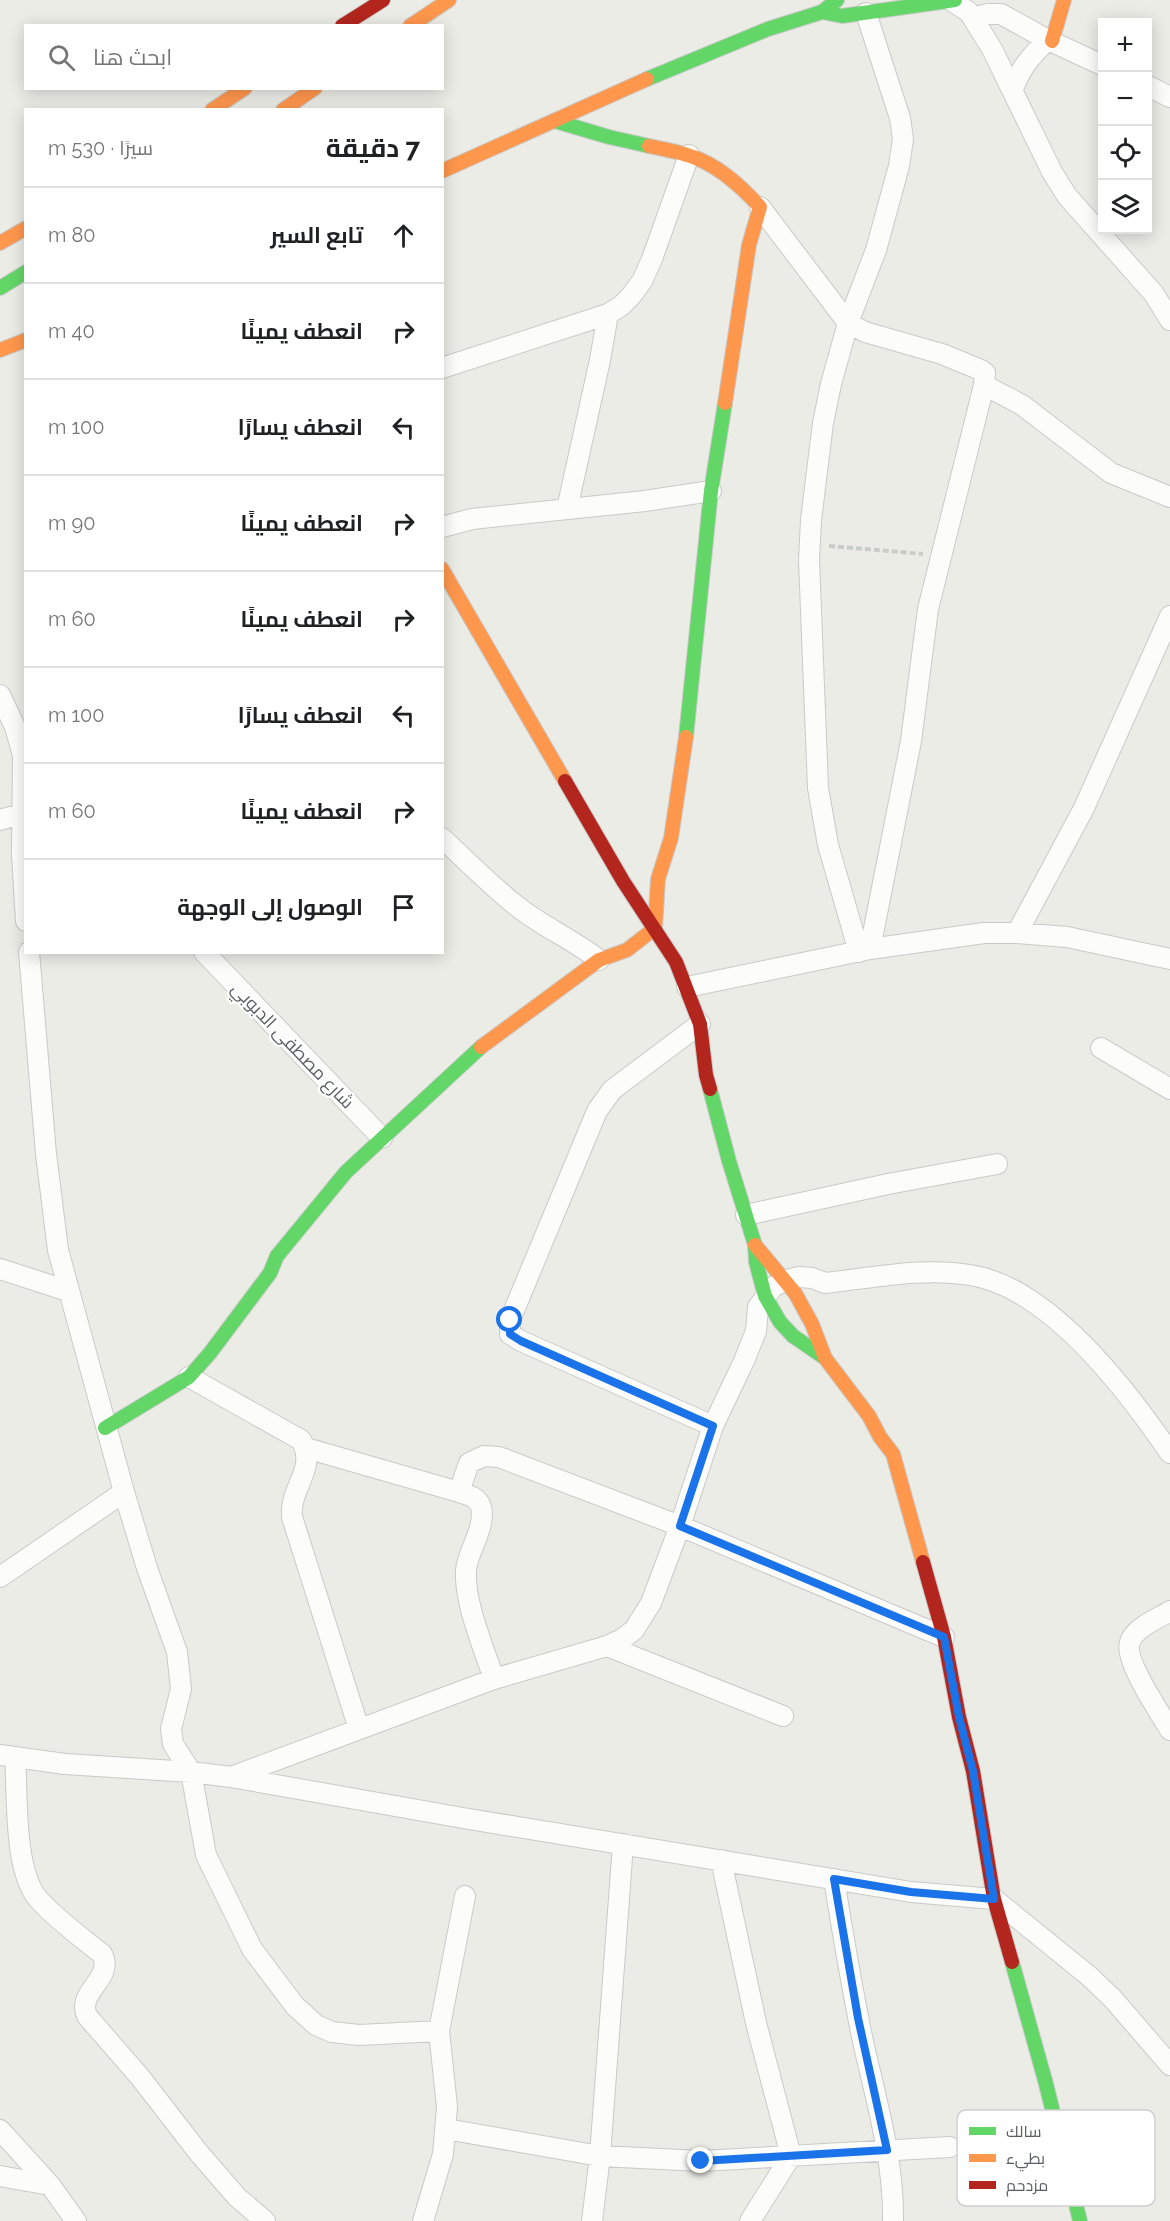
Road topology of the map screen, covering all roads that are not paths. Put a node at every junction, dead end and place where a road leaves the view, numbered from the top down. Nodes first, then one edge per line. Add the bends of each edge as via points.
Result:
1 (383, 0) edge
2 (449, 0) edge
3 (837, 0) edge
4 (1064, 0) edge
5 (962, 5) edge
6 (822, 12) junction
7 (866, 13) junction
8 (345, 24) edge
9 (413, 24) edge
10 (1050, 40) junction
11 (1098, 63) edge
12 (1152, 88) edge
13 (1013, 89) junction
14 (242, 90) edge
15 (312, 90) edge
16 (1170, 97) edge
17 (215, 108) edge
18 (286, 108) edge
19 (555, 121) junction
20 (689, 155) junction
21 (444, 170) edge
22 (760, 207) junction
23 (24, 229) edge
24 (0, 243) edge
25 (24, 273) edge
26 (0, 288) edge
27 (608, 314) junction
28 (1170, 320) edge
29 (848, 323) junction
30 (24, 341) edge
31 (0, 350) edge
32 (444, 367) edge
33 (984, 385) junction
34 (711, 491) junction
35 (1170, 497) edge
36 (567, 509) junction
37 (444, 526) edge
38 (444, 572) edge
39 (1170, 616) edge
40 (0, 695) edge
41 (24, 754) edge
42 (21, 814) junction
43 (0, 820) edge
44 (444, 840) edge
45 (24, 878) edge
46 (655, 928) junction
47 (1017, 933) junction
48 (865, 951) junction
49 (29, 954) edge
50 (206, 954) edge
51 (1170, 958) edge
52 (599, 960) junction
53 (687, 987) junction
54 (700, 1024) junction
55 (1101, 1048) dead end
56 (1170, 1089) edge
57 (382, 1138) junction
58 (997, 1164) dead end
59 (746, 1215) junction
60 (754, 1245) junction
61 (0, 1269) edge
62 (786, 1280) junction
63 (825, 1283) junction
64 (68, 1291) junction
65 (765, 1296) junction
66 (804, 1308) junction
67 (780, 1322) junction
68 (756, 1331) junction
69 (825, 1358) junction
70 (189, 1377) junction
71 (713, 1426) junction
72 (105, 1428) junction
73 (306, 1448) junction
74 (1170, 1452) edge
75 (124, 1492) junction
76 (459, 1492) junction
77 (680, 1526) junction
78 (0, 1577) edge
79 (1170, 1611) edge
80 (944, 1637) junction
81 (607, 1646) junction
82 (494, 1679) junction
83 (783, 1716) dead end
84 (359, 1729) junction
85 (1170, 1730) edge
86 (8, 1756) edge
87 (190, 1772) junction
88 (231, 1777) junction
89 (623, 1844) junction
90 (721, 1860) junction
91 (834, 1879) junction
92 (465, 1896) dead end
93 (994, 1899) junction
94 (439, 2031) junction
95 (1170, 2065) edge
96 (1052, 2110) edge
97 (446, 2129) junction
98 (0, 2130) edge
99 (950, 2147) dead end
100 (887, 2150) junction
101 (600, 2156) junction
102 (791, 2156) junction
103 (0, 2176) edge
104 (50, 2185) junction
105 (1076, 2206) edge
106 (76, 2221) edge
107 (265, 2221) edge
108 (423, 2221) edge
109 (592, 2221) edge
110 (750, 2221) edge
111 (893, 2221) edge
112 (1080, 2221) edge

1 - 8 street
2 - 9 street
3 - 6 street
4 - 10 street
5 - 7 street
5 - 10 street via 987,14 1001,14
5 - 13 street
6 - 7 street via 842,16
6 - 19 street via 704,54
7 - 29 street via 900,118 903,139 876,250
10 - 11 street
10 - 13 street via 1030,55
12 - 16 street
13 - 28 street via 1067,196 1154,294
14 - 17 street
15 - 18 street
19 - 20 street
19 - 21 street
20 - 22 street via 725,174
20 - 27 street via 642,281 621,306
22 - 29 street
22 - 34 street via 749,245
23 - 24 street
25 - 26 street
27 - 32 street
27 - 36 street
29 - 33 street via 981,370
29 - 48 street via 827,404 810,544 818,789 828,845
30 - 31 street
33 - 35 street via 1022,405 1111,473
33 - 48 street via 928,609 911,741
34 - 36 street
34 - 46 street via 691,702 671,838 658,879
36 - 37 street via 472,519
38 - 46 street via 623,881
39 - 47 street via 1084,808
40 - 41 street
41 - 42 street
42 - 43 street
42 - 45 street
44 - 52 street via 517,907
46 - 52 street via 627,950
46 - 53 street
47 - 48 street via 957,936
47 - 51 street via 1067,937
48 - 53 street
49 - 64 street via 53,1215
50 - 57 street, شارع مصطفى الدبوبي
52 - 57 street via 480,1048
53 - 54 street
54 - 59 street via 706,1075
54 - 71 street via 605,1099 509,1328 510,1334 521,1341
55 - 56 street
57 - 70 street via 346,1172 277,1256 270,1273
58 - 59 street
59 - 60 street
60 - 62 street
60 - 65 street
61 - 64 street
62 - 63 street via 812,1278
62 - 65 street
62 - 66 street
63 - 66 street
63 - 74 street via 934,1272 971,1275 1024,1295 1107,1369
64 - 72 street
65 - 67 street
65 - 68 street via 758,1307
66 - 67 street
66 - 69 street
67 - 68 street
67 - 69 street via 800,1342
68 - 71 street
69 - 80 street via 893,1454
70 - 72 street
70 - 73 street via 301,1440
71 - 77 street
72 - 75 street
73 - 76 street
73 - 84 street via 307,1465 293,1500 292,1517
75 - 78 street
75 - 87 street via 177,1652 181,1689 171,1729 173,1744
76 - 77 street via 469,1462 484,1456 499,1457
76 - 82 street via 474,1497 482,1510 466,1571 471,1607
77 - 80 street
77 - 81 street via 643,1618 634,1630
79 - 85 street via 1139,1630 1129,1651
80 - 93 street via 973,1771
81 - 82 street
81 - 83 street
82 - 84 street
84 - 88 street
86 - 87 street
86 - 107 street via 21,1860 28,1883 39,1900 106,1961 104,1973 83,2005 87,2016 229,2188
87 - 88 street
87 - 94 street via 207,1855 252,1948 295,2006 316,2025 344,2034
88 - 89 street
89 - 90 street
89 - 101 street
90 - 91 street
90 - 102 street via 756,2023
91 - 93 street via 911,1892
91 - 100 street via 858,2018
92 - 94 street
93 - 95 street via 1089,1976
93 - 96 street
94 - 97 street
97 - 101 street
97 - 108 street via 439,2171
98 - 104 street
99 - 100 street
100 - 102 street
100 - 111 street
101 - 102 street via 701,2161
101 - 109 street
102 - 110 street
103 - 104 street
104 - 106 street
105 - 112 street

